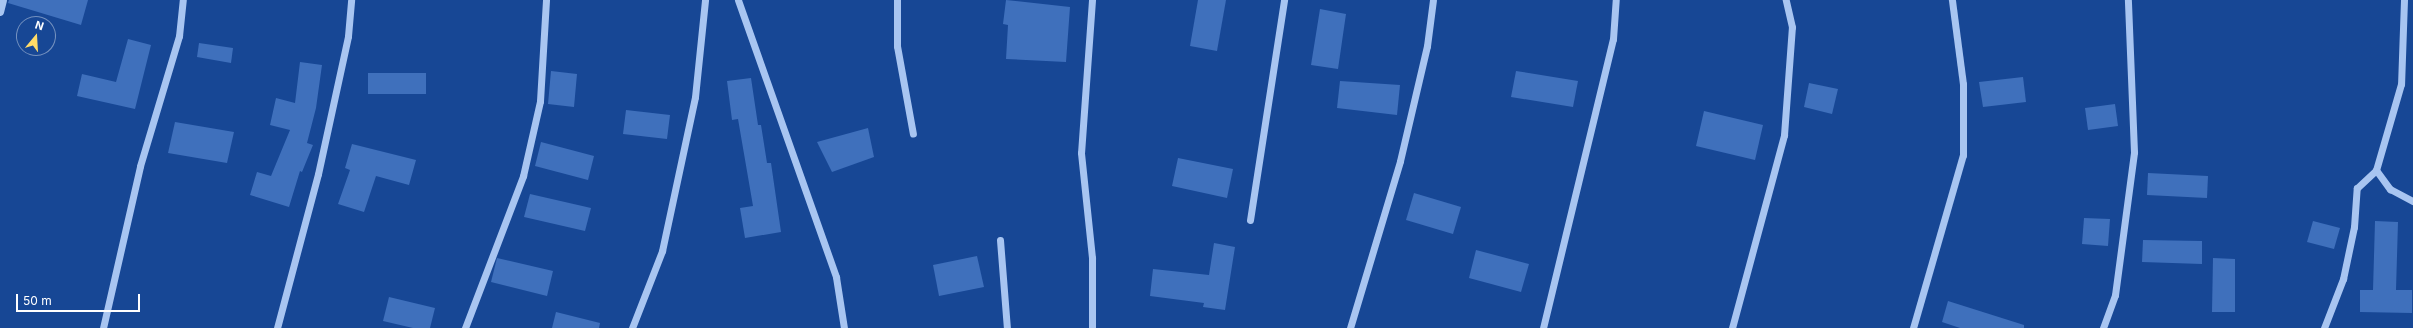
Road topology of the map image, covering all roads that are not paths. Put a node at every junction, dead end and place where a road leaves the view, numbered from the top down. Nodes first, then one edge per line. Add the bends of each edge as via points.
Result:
1 (3, 0) edge
2 (183, 0) edge
3 (351, 0) edge
4 (546, 0) edge
5 (705, 0) edge
6 (738, 0) edge
7 (898, 0) edge
8 (1092, 0) edge
9 (1284, 0) edge
10 (1432, 0) edge
11 (1616, 0) edge
12 (1786, 0) edge
13 (1952, 0) edge
14 (2128, 0) edge
15 (2404, 0) edge
16 (0, 12) edge
17 (913, 134) dead end
18 (2376, 170) junction
19 (2413, 201) edge
20 (1250, 220) dead end
21 (1000, 240) dead end
22 (103, 328) edge
23 (277, 328) edge
24 (465, 328) edge
25 (632, 328) edge
26 (844, 328) edge
27 (1007, 328) edge
28 (1092, 328) edge
29 (1350, 328) edge
30 (1544, 328) edge
31 (1732, 328) edge
32 (1913, 328) edge
33 (2103, 328) edge
34 (2324, 328) edge

1 - 16 street
2 - 22 street via 179,36 140,166
3 - 23 street via 348,36 318,174
4 - 24 street via 540,100 523,176
5 - 25 street via 695,97 662,251
6 - 26 street via 836,277
7 - 17 street via 898,46
8 - 28 street via 1081,153 1092,258
9 - 20 street
10 - 29 street via 1427,46 1400,161
11 - 30 street via 1613,39
12 - 31 street via 1792,27 1784,135
13 - 32 street via 1963,84 1963,155
14 - 33 street via 2134,152 2115,295
15 - 18 street via 2401,84
18 - 19 street via 2390,189
18 - 34 street via 2357,188 2354,227 2342,278
21 - 27 street

